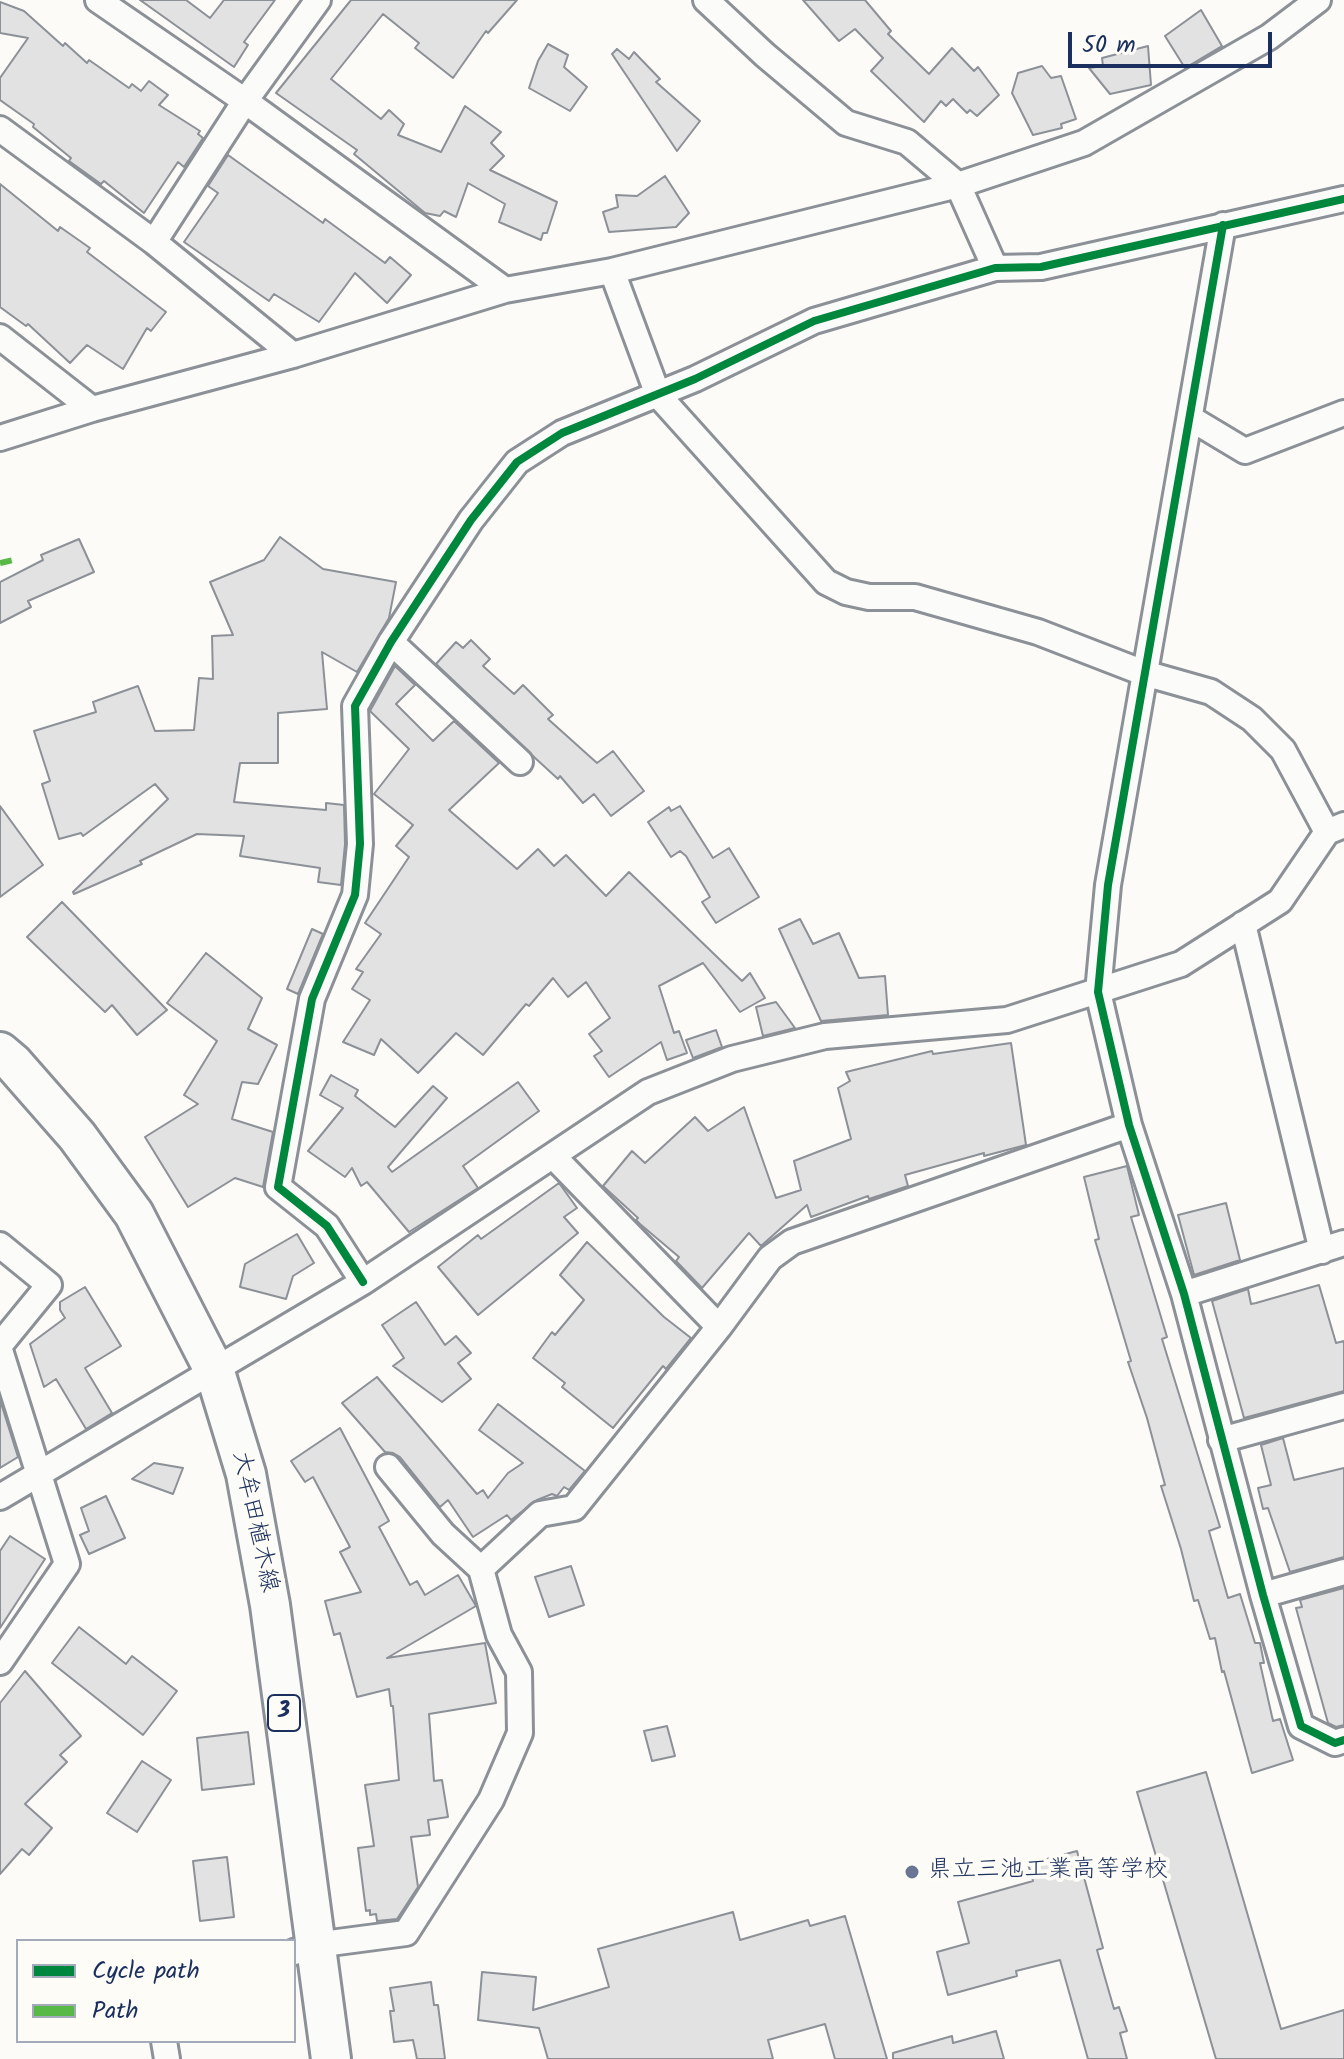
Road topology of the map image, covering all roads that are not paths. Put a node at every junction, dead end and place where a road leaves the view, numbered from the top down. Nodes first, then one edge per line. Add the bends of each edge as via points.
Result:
1 (100, 0) edge
2 (318, 0) edge
3 (706, 0) edge
4 (1318, 0) edge
5 (245, 101) junction
6 (0, 129) edge
7 (958, 185) junction
8 (1344, 199) edge
9 (1223, 225) junction
10 (154, 242) junction
11 (995, 268) junction
12 (612, 271) junction
13 (505, 290) junction
14 (0, 337) edge
15 (293, 355) junction
16 (658, 395) junction
17 (92, 409) junction
18 (1344, 413) edge
19 (1190, 418) junction
20 (0, 438) edge
21 (391, 642) junction
22 (1144, 673) junction
23 (520, 762) dead end
24 (1336, 828) edge
25 (1243, 924) junction
26 (1098, 992) junction
27 (4, 1063) edge
28 (1129, 1125) junction
29 (553, 1156) junction
30 (0, 1245) edge
31 (1333, 1247) edge
32 (363, 1282) junction
33 (1184, 1294) junction
34 (719, 1327) junction
35 (0, 1347) edge
36 (215, 1372) junction
37 (1344, 1406) edge
38 (1221, 1440) junction
39 (388, 1467) dead end
40 (38, 1474) junction
41 (0, 1497) edge
42 (481, 1569) junction
43 (1344, 1572) edge
44 (1263, 1595) junction
45 (0, 1662) edge
46 (1344, 1740) edge
47 (305, 1948) edge
48 (331, 2059) edge

1 - 5 street
2 - 5 street
3 - 7 street via 846,123 907,142
4 - 7 street via 1269,37 1084,143
5 - 10 street
5 - 13 street
6 - 10 street
7 - 11 street
7 - 12 street
8 - 9 street
9 - 11 street via 1041,267
9 - 19 street
10 - 15 street
11 - 16 street via 814,321
12 - 13 street
12 - 16 street
13 - 15 street
14 - 17 street
15 - 17 street
16 - 21 street via 562,433 517,462 471,520
16 - 22 street via 826,582 846,592 915,597 1023,627
17 - 20 street
18 - 19 street via 1245,451
19 - 22 street
21 - 23 street
21 - 32 street via 355,706 360,844 355,895 312,999 278,1187 327,1226
22 - 24 street via 1211,692 1252,719 1283,750
22 - 26 street via 1108,885
24 - 25 street via 1280,901
25 - 26 street via 1181,964
25 - 31 street
26 - 28 street
26 - 29 street via 1007,1020 825,1036 732,1059 648,1092
27 - 36 main road, 大牟田植木線 / 3 via 77,1136 134,1214
28 - 33 street
28 - 34 street via 792,1242 770,1258
29 - 32 street
29 - 34 street
30 - 35 street via 49,1285
31 - 33 street
32 - 36 street
33 - 38 street
34 - 42 street via 574,1508 540,1514
35 - 40 street
36 - 40 street
36 - 47 main road, 大牟田植木線 / 3 via 246,1474 270,1605
37 - 38 street
38 - 44 street
39 - 42 street via 443,1534
40 - 41 street
40 - 45 street via 67,1564
42 - 47 street via 499,1635 519,1672 520,1733 491,1800 406,1933
43 - 44 street
44 - 46 street via 1301,1726 1335,1743
47 - 48 main road, 大牟田植木線 / 3

